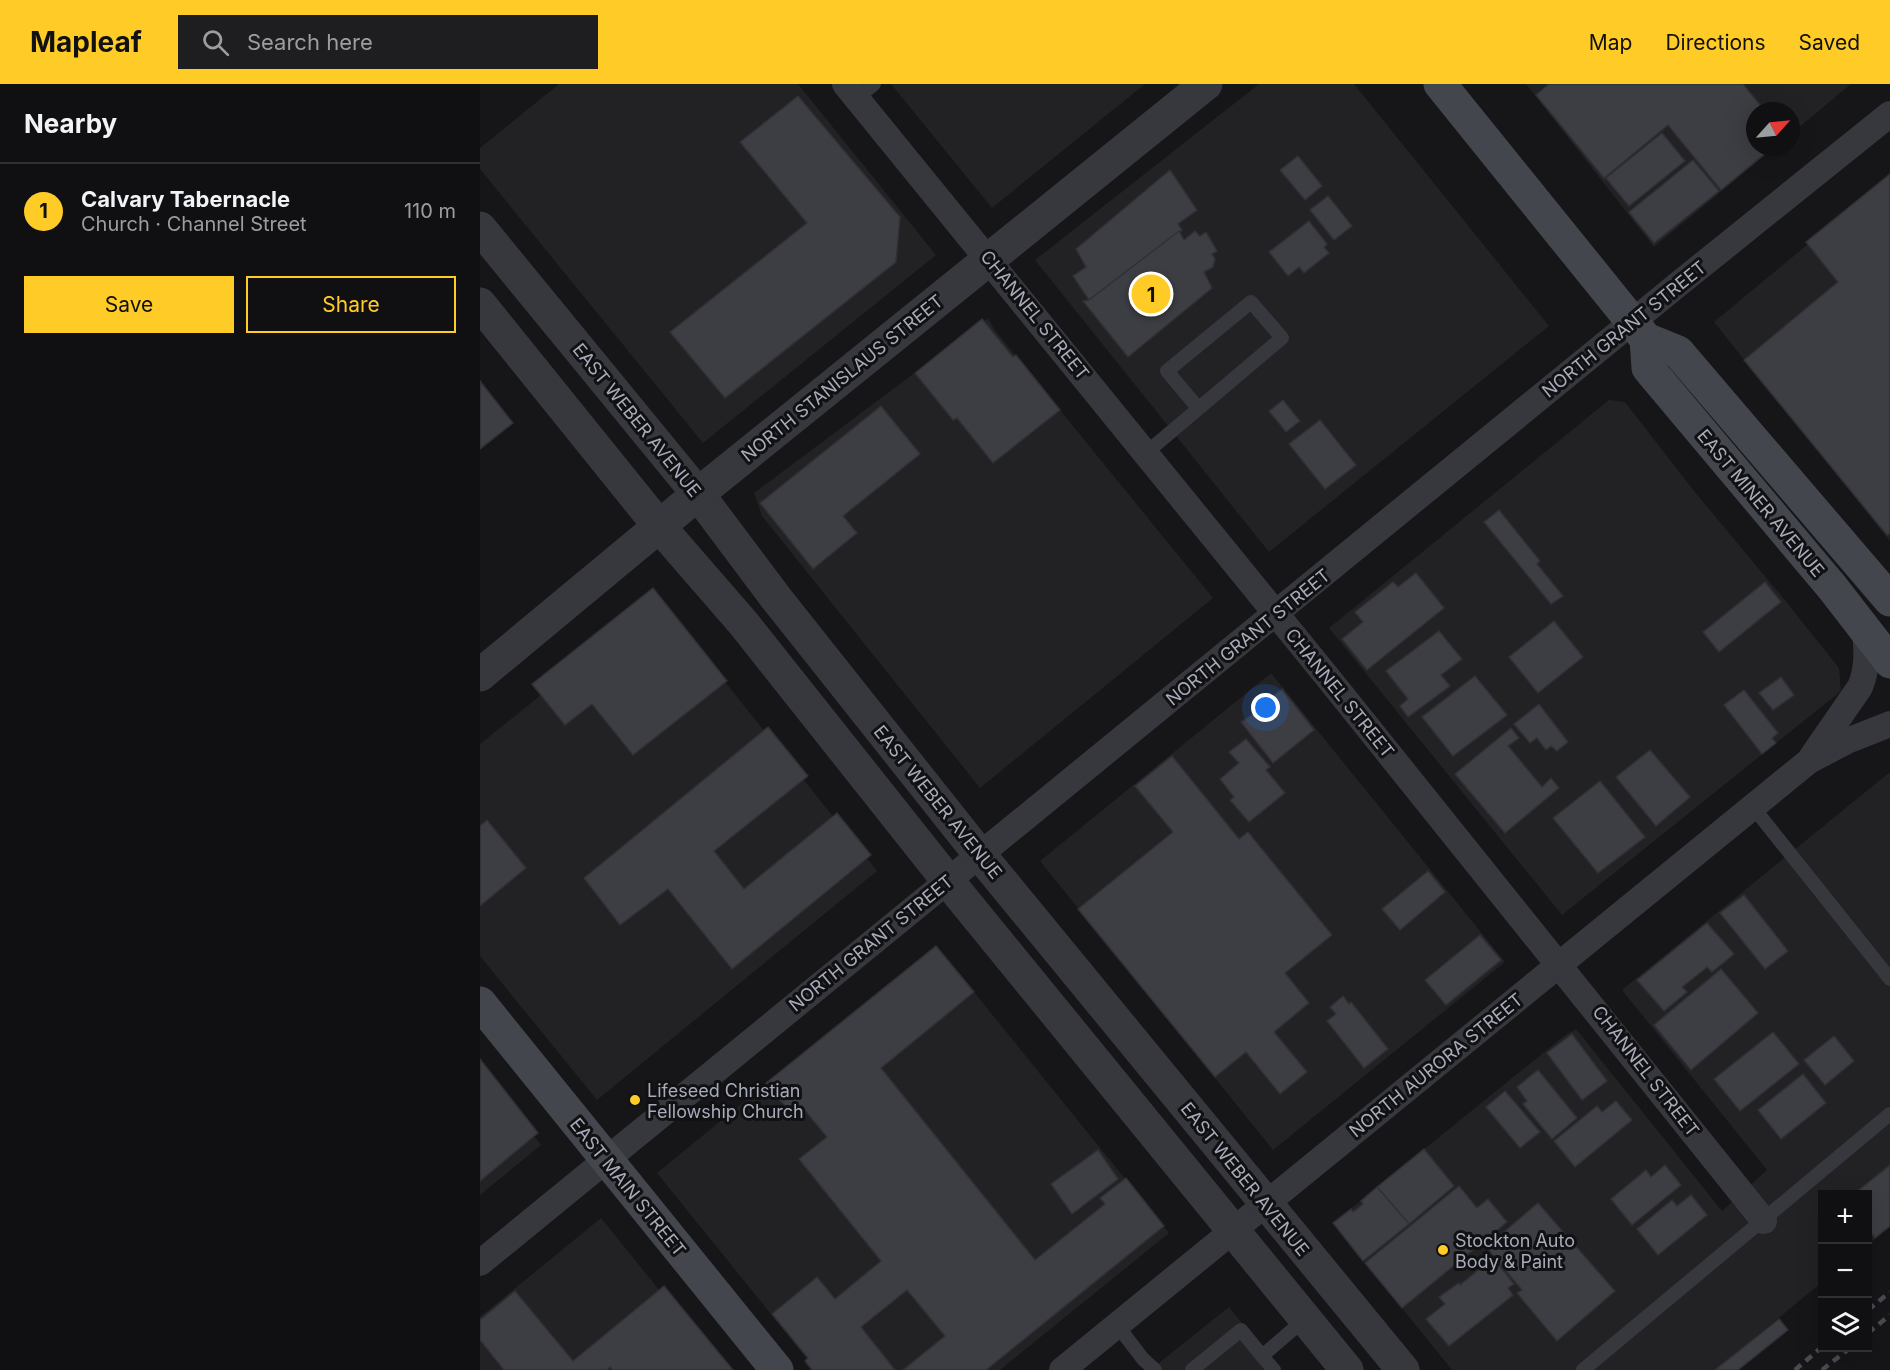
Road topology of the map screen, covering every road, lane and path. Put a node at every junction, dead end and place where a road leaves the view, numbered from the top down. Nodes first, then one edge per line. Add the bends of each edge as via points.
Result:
1 (1206, 84) edge
2 (1440, 84) edge
3 (859, 89) edge
4 (1890, 114) edge
5 (480, 228) edge
6 (990, 259) junction
7 (480, 304) edge
8 (1640, 331) junction
9 (1198, 408) junction
10 (1146, 453) junction
11 (698, 494) junction
12 (659, 526) junction
13 (1890, 600) edge
14 (1276, 614) junction
15 (1865, 631) junction
16 (1890, 662) edge
17 (480, 675) edge
18 (1890, 724) edge
19 (1809, 761) junction
20 (1753, 807) junction
21 (980, 855) junction
22 (948, 880) junction
23 (1560, 964) junction
24 (1890, 979) edge
25 (480, 1004) edge
26 (1890, 1114) edge
27 (605, 1159) junction
28 (1266, 1204) junction
29 (1764, 1221) junction
30 (1233, 1231) junction
31 (480, 1263) edge
32 (1305, 1319) junction
33 (1117, 1325) junction
34 (1263, 1356) junction
35 (777, 1370) edge
36 (1062, 1370) edge
37 (1155, 1370) edge
38 (1192, 1370) edge
39 (1274, 1370) edge
40 (1347, 1370) edge
41 (1403, 1370) edge
42 (1583, 1370) edge

1 - 6 street, NORTH STANISLAUS STREET
2 - 8 main road, EAST MINER AVENUE
3 - 6 street, CHANNEL STREET
4 - 8 street, NORTH GRANT STREET
5 - 11 street, EAST WEBER AVENUE
6 - 10 street, CHANNEL STREET
6 - 11 street, NORTH STANISLAUS STREET
7 - 12 street
8 - 13 main road, EAST MINER AVENUE via 1678,352
8 - 14 street, NORTH GRANT STREET
8 - 15 main road, EAST MINER AVENUE via 1648,368
9 - 9 lane via 1282,338 1251,302 1167,371
9 - 10 lane
10 - 14 street, CHANNEL STREET
11 - 12 street, NORTH STANISLAUS STREET
11 - 21 street, EAST WEBER AVENUE
12 - 17 street, NORTH STANISLAUS STREET
12 - 22 street via 744,624
14 - 21 street, NORTH GRANT STREET
14 - 23 street, CHANNEL STREET
15 - 16 main road, EAST MINER AVENUE
15 - 19 street, NORTH AURORA STREET via 1867,658 1860,687
18 - 19 street, NORTH AURORA STREET
19 - 20 street, NORTH AURORA STREET
20 - 23 street, NORTH AURORA STREET
20 - 24 lane
21 - 22 street, NORTH GRANT STREET
21 - 28 street, EAST WEBER AVENUE
22 - 27 street, NORTH GRANT STREET
22 - 30 street
23 - 28 street, NORTH AURORA STREET
23 - 29 street, CHANNEL STREET
25 - 27 main road, EAST MAIN STREET
26 - 29 lane
27 - 31 street, NORTH GRANT STREET
27 - 35 main road, EAST MAIN STREET
28 - 30 street, NORTH AURORA STREET
28 - 41 street, EAST WEBER AVENUE
29 - 42 lane
30 - 32 street
30 - 33 street, NORTH AURORA STREET
32 - 34 lane
32 - 40 street
33 - 36 street, NORTH AURORA STREET
33 - 37 lane
34 - 38 lane via 1241,1330
34 - 39 lane

